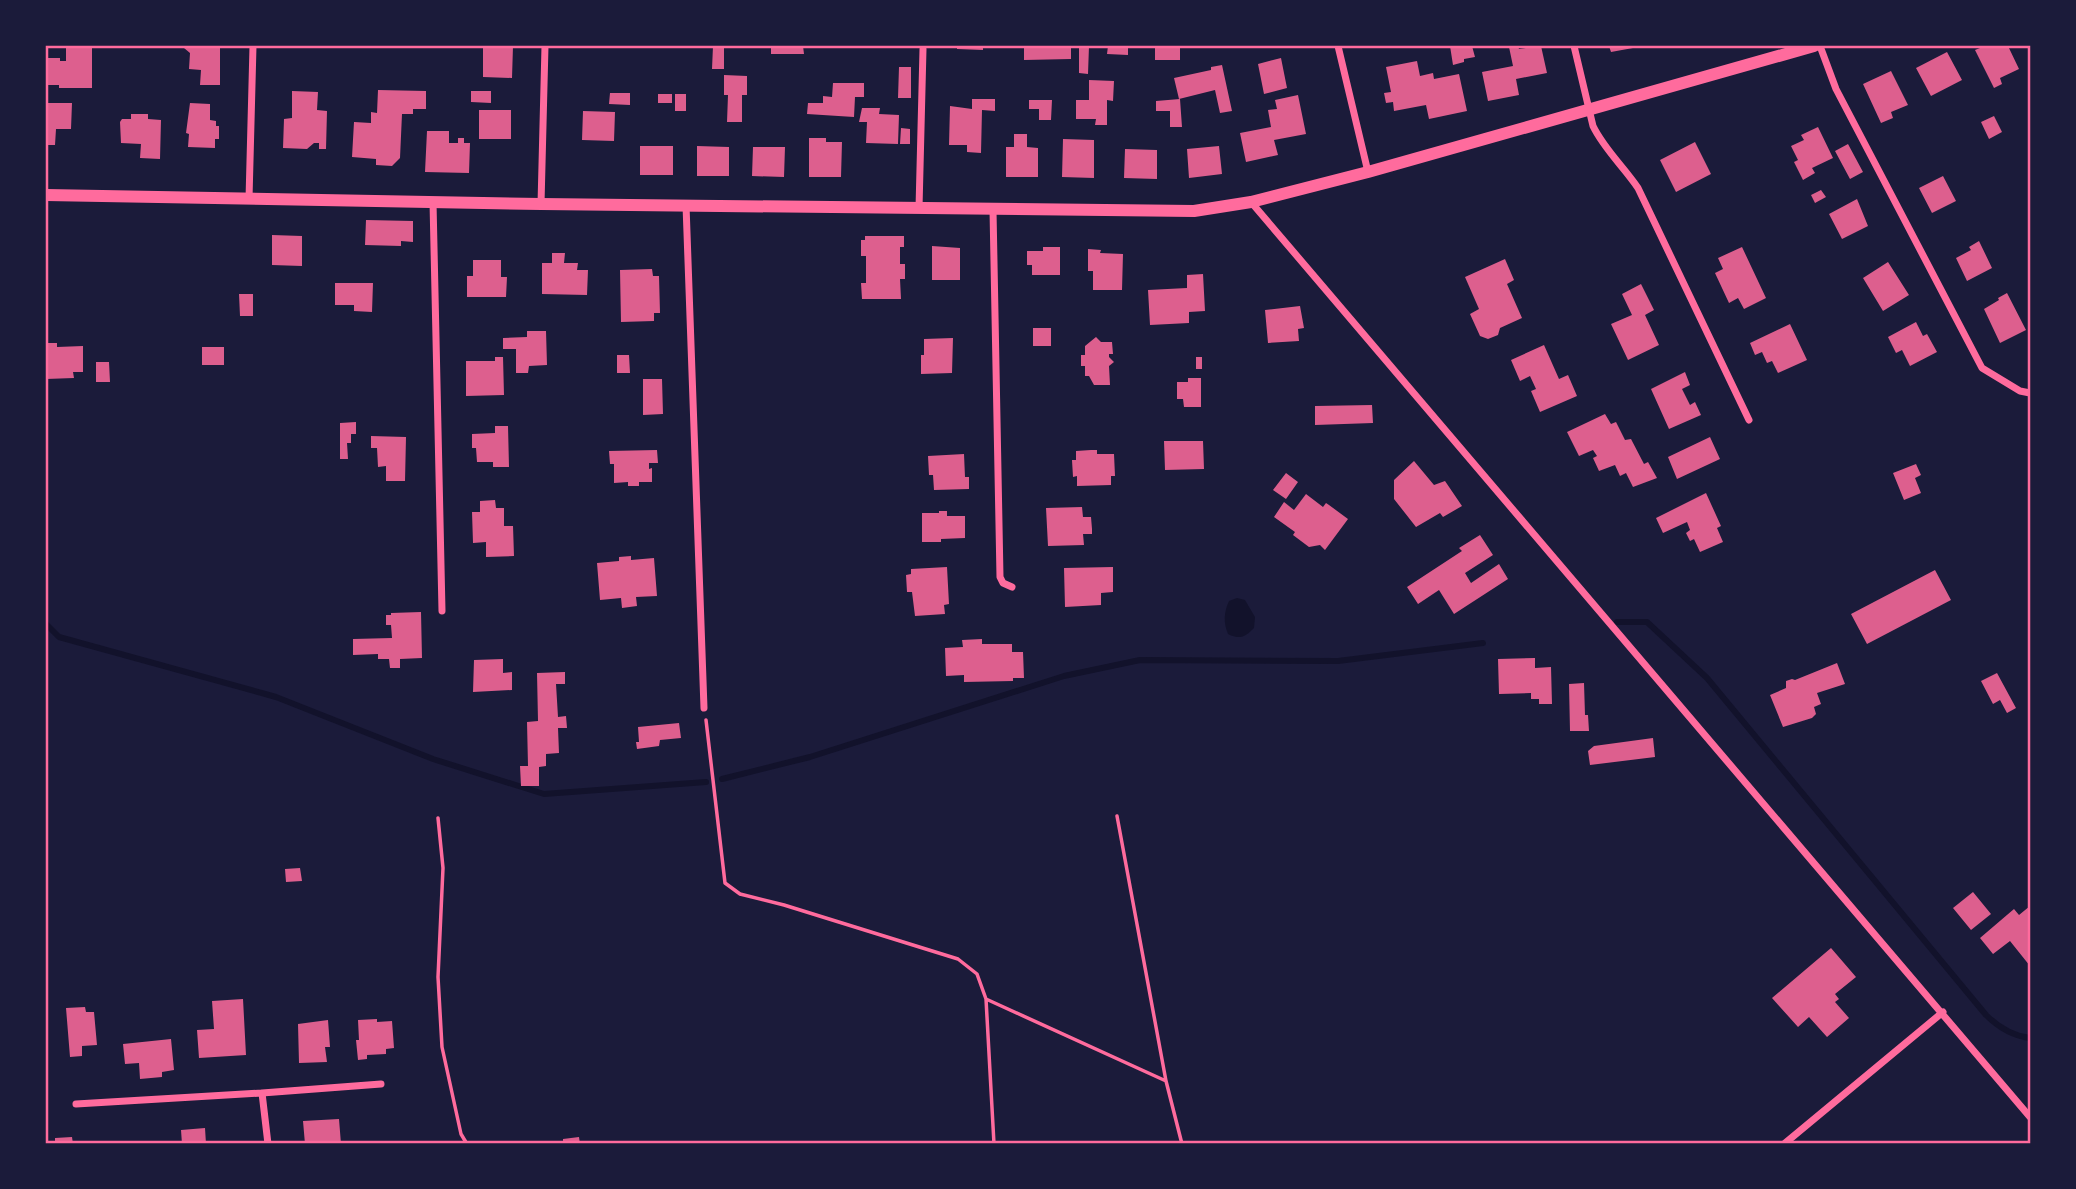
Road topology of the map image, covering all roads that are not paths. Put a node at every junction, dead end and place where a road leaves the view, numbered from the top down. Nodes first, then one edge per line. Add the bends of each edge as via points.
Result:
1 (253, 46) edge
2 (545, 46) edge
3 (1338, 46) edge
4 (1574, 46) edge
5 (1814, 46) edge
6 (1820, 46) edge
7 (923, 49) dead end
8 (1587, 109) junction
9 (1368, 172) junction
10 (46, 195) edge
11 (248, 199) junction
12 (433, 202) junction
13 (1251, 202) junction
14 (541, 204) junction
15 (685, 204) junction
16 (919, 208) junction
17 (993, 209) junction
18 (2031, 393) edge
19 (1749, 421) dead end
20 (1012, 587) dead end
21 (442, 611) dead end
22 (704, 708) road end
23 (1943, 1012) junction
24 (381, 1084) dead end
25 (262, 1093) junction
26 (76, 1104) dead end
27 (2031, 1117) edge
28 (268, 1143) edge
29 (1784, 1143) edge

1 - 11 street
2 - 14 street
3 - 9 street
4 - 8 street
5 - 8 street
6 - 18 street via 1836,89 1982,368
7 - 16 street
8 - 9 street
8 - 19 street via 1598,136 1638,188
9 - 13 street
10 - 11 street
11 - 12 street
12 - 14 street
12 - 21 street
13 - 17 street via 1183,212
13 - 23 street
14 - 15 street
15 - 16 street
15 - 22 street
16 - 17 street
17 - 20 street via 1000,577
23 - 27 street
23 - 29 street
24 - 25 street
25 - 26 street
25 - 28 street

